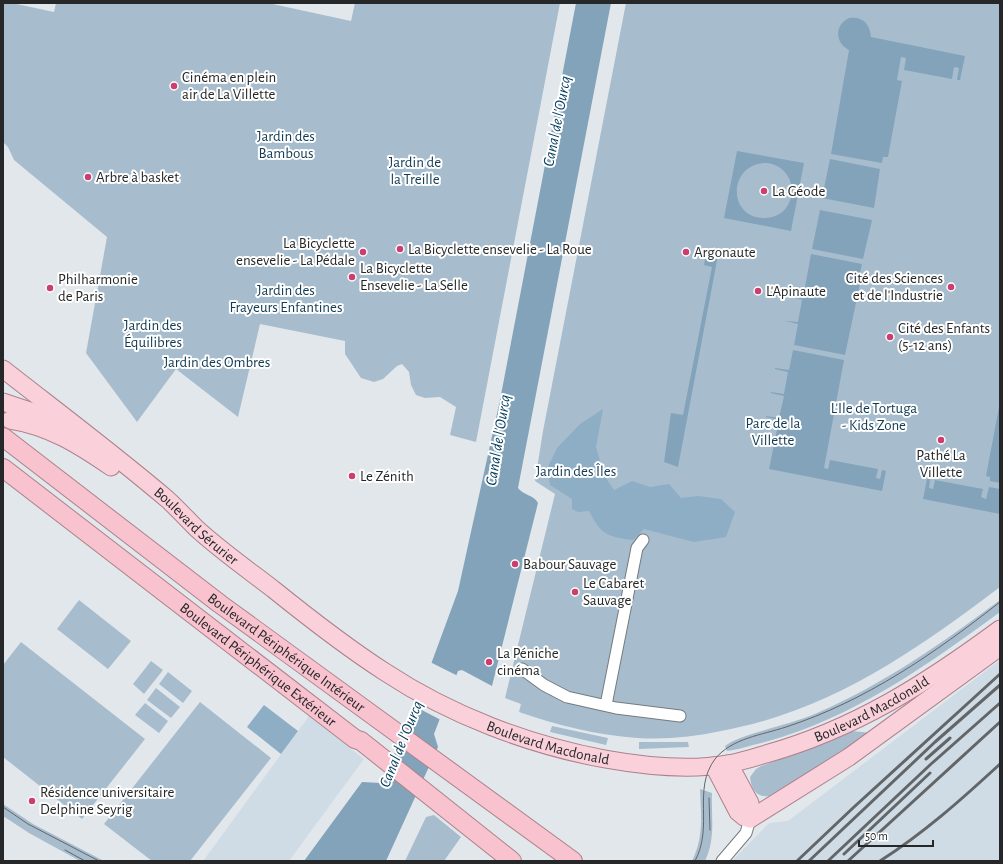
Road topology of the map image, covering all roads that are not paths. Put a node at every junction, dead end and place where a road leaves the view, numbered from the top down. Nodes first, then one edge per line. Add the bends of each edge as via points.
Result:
1 (3, 369) edge
2 (3, 385) edge
3 (32, 392) junction
4 (3, 402) edge
5 (7, 421) edge
6 (3, 438) edge
7 (3, 468) edge
8 (3, 481) edge
9 (131, 481) junction
10 (81, 498) junction
11 (70, 519) junction
12 (196, 528) junction
13 (643, 540) dead end
14 (1000, 629) edge
15 (1000, 647) edge
16 (522, 669) dead end
17 (394, 678) joint
18 (606, 705) junction
19 (680, 716) dead end
20 (722, 765) junction
21 (750, 819) junction
22 (512, 861) edge
23 (573, 861) edge
24 (722, 861) edge

1 - 3 main road, Boulevard Sérurier
2 - 3 main road
3 - 12 main road, Boulevard Sérurier via 169,501
4 - 9 main road via 58,423 94,449
5 - 9 main road via 40,426 64,437
5 - 10 highway
6 - 10 highway, Boulevard Périphérique Intérieur
7 - 11 highway, Boulevard Périphérique Extérieur
8 - 11 highway
9 - 12 main road via 169,512
10 - 23 highway, Boulevard Périphérique Intérieur
11 - 22 highway, Boulevard Périphérique Extérieur via 355,739 361,741
12 - 17 main road, Boulevard Sérurier via 326,631
13 - 18 street via 637,548
14 - 20 main road, Boulevard Macdonald via 927,681 851,723 804,742
15 - 21 main road, Boulevard Macdonald via 849,757
16 - 18 street via 567,698
17 - 20 main road, Boulevard Macdonald via 452,708 507,732 574,752 630,763 686,767
18 - 19 street
20 - 21 main road via 750,803
21 - 24 street via 746,833

